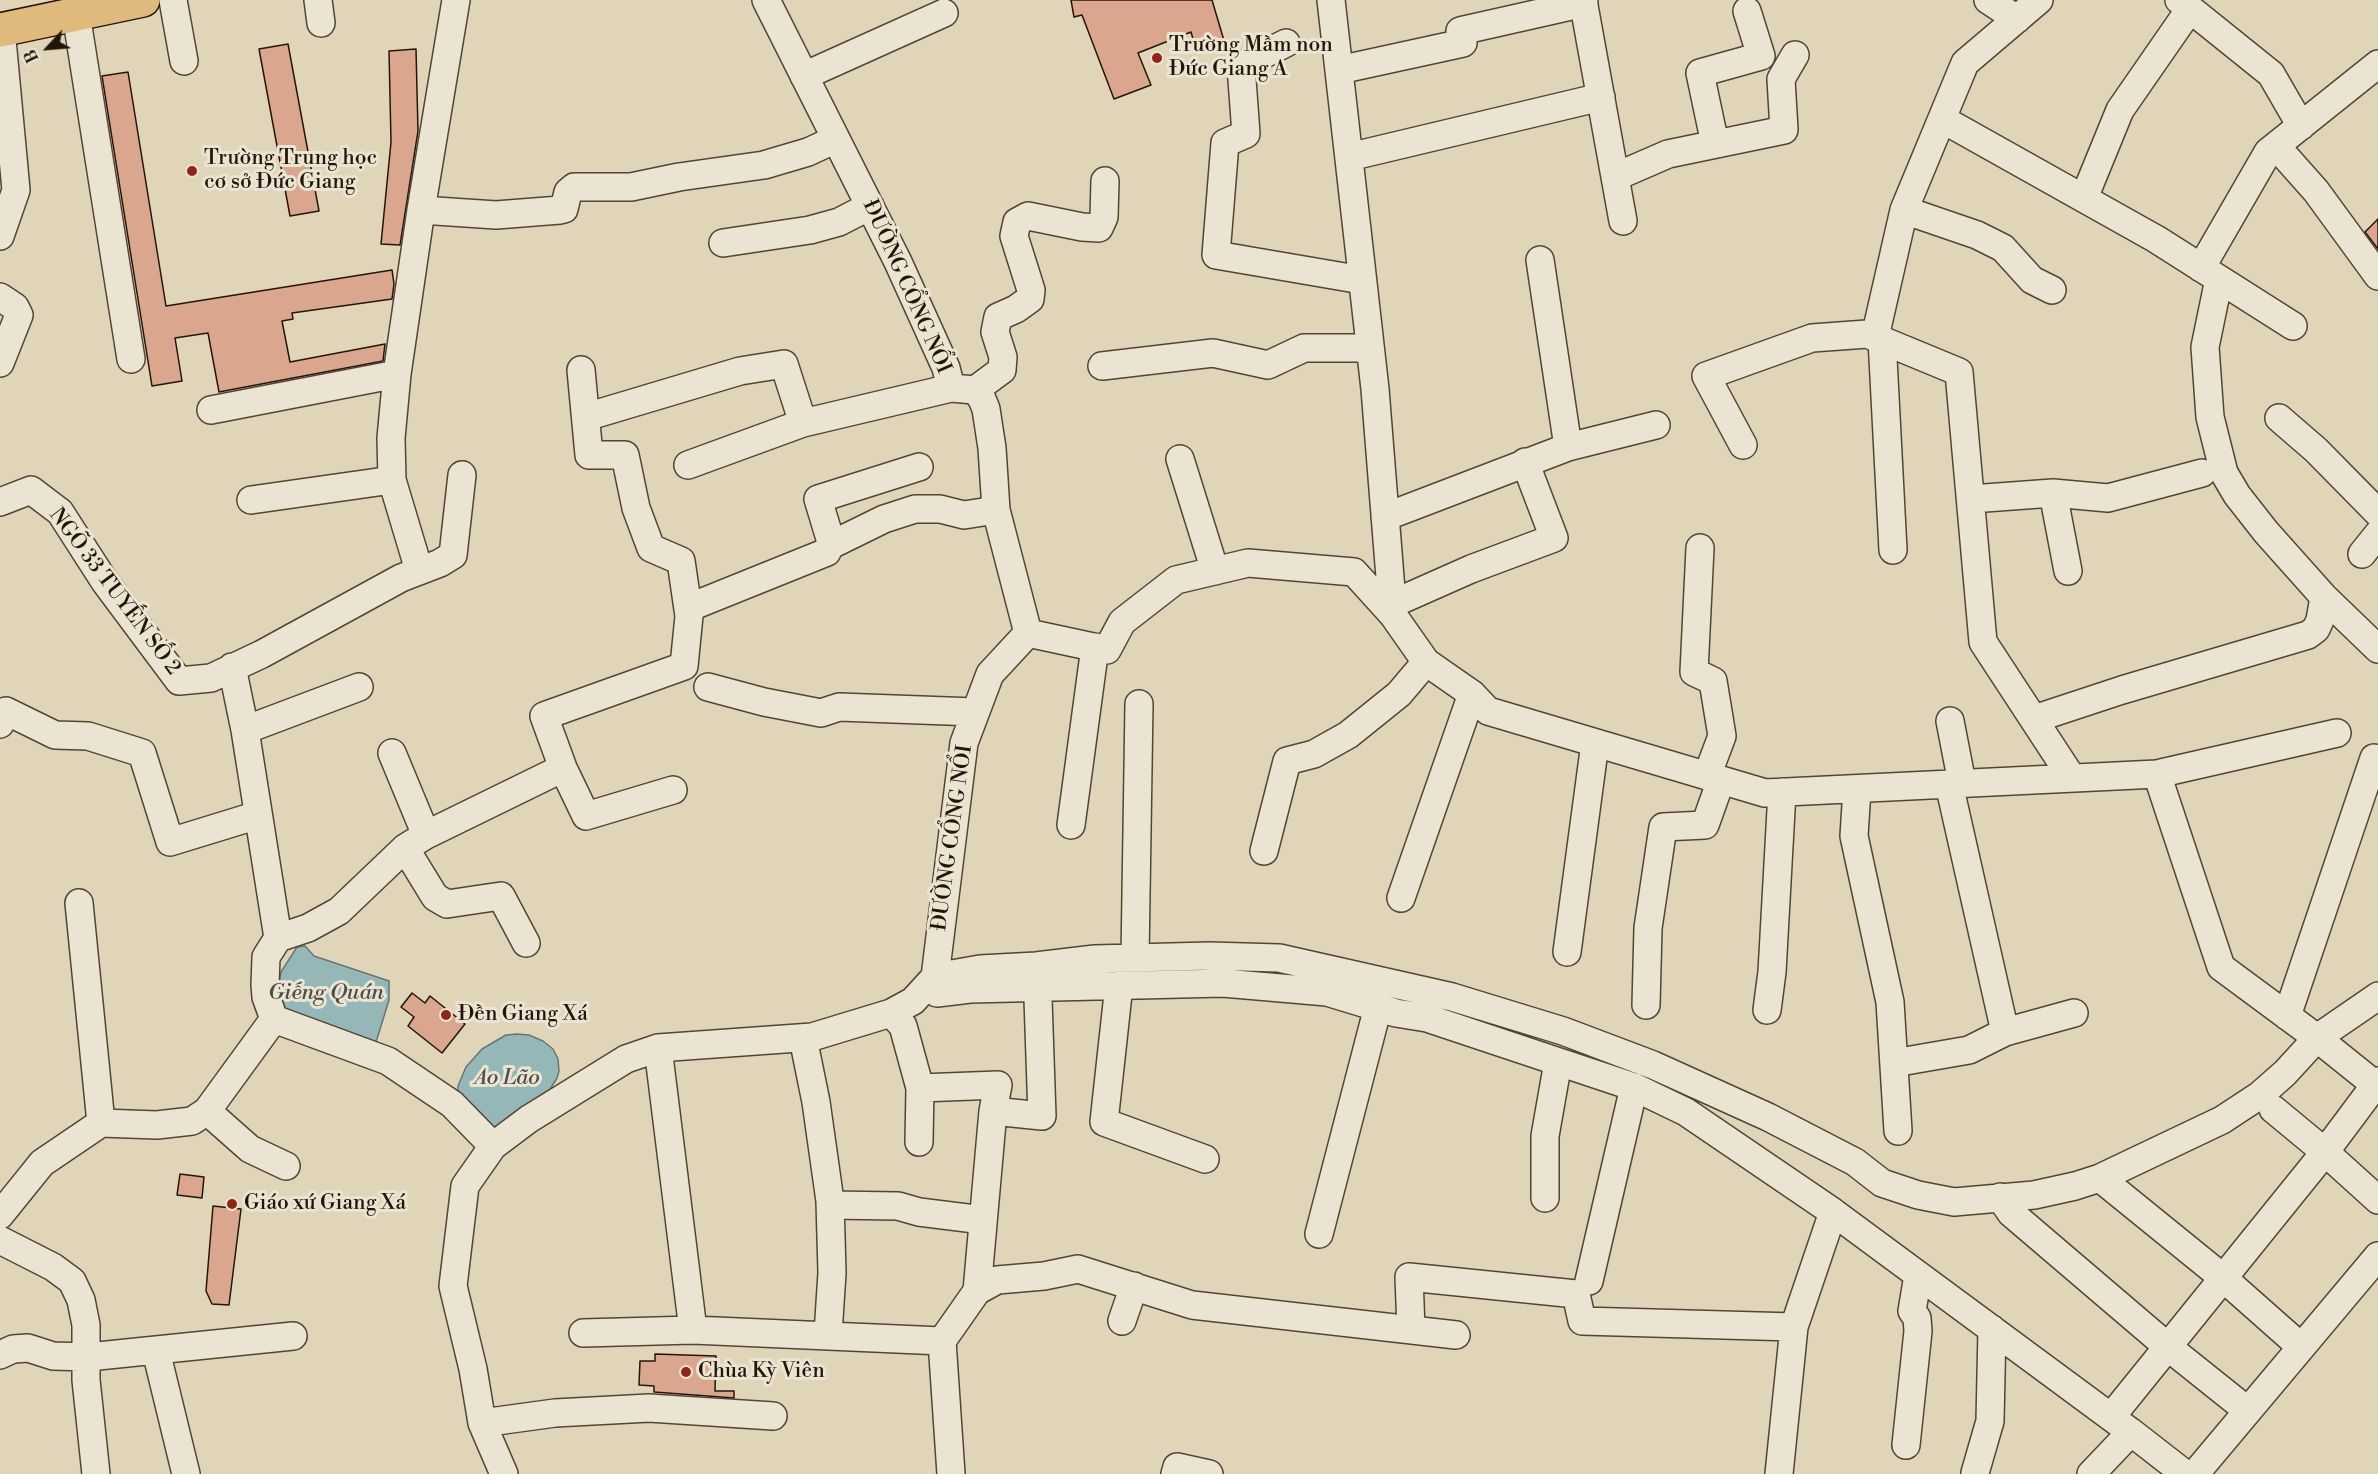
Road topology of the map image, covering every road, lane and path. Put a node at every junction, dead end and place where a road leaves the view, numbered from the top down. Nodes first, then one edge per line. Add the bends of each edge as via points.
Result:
1 (143, 0) edge
2 (173, 0) edge
3 (456, 0) edge
4 (766, 0) edge
5 (1331, 0) edge
6 (1988, 0) edge
7 (2039, 0) edge
8 (1584, 2) edge
9 (2184, 4) edge
10 (1747, 10) dead end
11 (944, 13) dead end
12 (76, 14) junction
13 (2017, 19) junction
14 (0, 29) edge
15 (1286, 44) dead end
16 (1795, 55) dead end
17 (184, 61) dead end
18 (2378, 64) edge
19 (1339, 70) junction
20 (804, 76) junction
21 (1601, 97) junction
22 (1942, 119) junction
23 (2301, 126) junction
24 (836, 139) junction
25 (1716, 144) junction
26 (2276, 146) junction
27 (1348, 157) junction
28 (1615, 177) junction
29 (1105, 181) dead end
30 (2084, 198) junction
31 (870, 206) junction
32 (421, 210) junction
33 (1904, 210) junction
34 (1623, 221) dead end
35 (0, 236) edge
36 (723, 243) dead end
37 (1540, 260) dead end
38 (2210, 274) junction
39 (2378, 276) edge
40 (1362, 280) junction
41 (2052, 290) dead end
42 (0, 297) edge
43 (2293, 326) dead end
44 (1878, 338) junction
45 (1370, 348) junction
46 (131, 360) dead end
47 (0, 363) edge
48 (1102, 366) dead end
49 (581, 370) dead end
50 (397, 374) junction
51 (963, 389) junction
52 (211, 410) dead end
53 (586, 417) junction
54 (2279, 418) dead end
55 (803, 423) junction
56 (1656, 425) dead end
57 (1743, 445) dead end
58 (1568, 447) junction
59 (1180, 459) dead end
60 (1525, 462) junction
61 (688, 465) dead end
62 (919, 467) dead end
63 (2202, 473) dead end
64 (462, 476) dead end
65 (392, 480) junction
66 (2052, 493) junction
67 (1971, 499) junction
68 (251, 500) dead end
69 (0, 502) edge
70 (996, 510) junction
71 (2378, 513) edge
72 (1385, 517) junction
73 (829, 546) junction
74 (1700, 548) dead end
75 (1893, 550) dead end
76 (419, 570) junction
77 (1215, 571) junction
78 (2068, 571) dead end
79 (2324, 597) junction
80 (688, 608) junction
81 (1393, 609) junction
82 (1028, 633) junction
83 (1095, 647) junction
84 (2378, 649) edge
85 (1426, 662) junction
86 (232, 667) junction
87 (359, 687) dead end
88 (708, 687) dead end
89 (1472, 694) junction
90 (1139, 704) dead end
91 (975, 712) junction
92 (2034, 719) junction
93 (1950, 721) dead end
94 (0, 724) edge
95 (244, 730) junction
96 (2337, 733) dead end
97 (1596, 743) junction
98 (392, 753) dead end
99 (2374, 758) dead end
100 (563, 768) junction
101 (2157, 774) junction
102 (1714, 778) junction
103 (2072, 778) junction
104 (1955, 784) junction
105 (1857, 789) junction
106 (673, 790) dead end
107 (1782, 792) junction
108 (258, 814) junction
109 (1071, 825) dead end
110 (416, 842) junction
111 (1264, 851) dead end
112 (1401, 898) dead end
113 (79, 903) dead end
114 (278, 938) junction
115 (526, 943) dead end
116 (1567, 952) dead end
117 (1135, 958) junction
118 (935, 977) junction
119 (1037, 977) junction
120 (1119, 985) junction
121 (2378, 996) edge
122 (1646, 1005) dead end
123 (902, 1007) junction
124 (1378, 1007) junction
125 (1767, 1010) dead end
126 (2074, 1013) dead end
127 (2287, 1016) junction
128 (274, 1019) junction
129 (2005, 1032) junction
130 (803, 1038) junction
131 (2317, 1038) junction
132 (658, 1048) junction
133 (1558, 1062) junction
134 (1894, 1063) junction
135 (2377, 1084) edge
136 (1634, 1087) junction
137 (920, 1088) junction
138 (2273, 1109) dead end
139 (207, 1110) junction
140 (993, 1111) junction
141 (101, 1123) junction
142 (1898, 1131) dead end
143 (919, 1142) dead end
144 (493, 1146) junction
145 (2325, 1152) junction
146 (1204, 1159) dead end
147 (286, 1166) dead end
148 (2100, 1178) junction
149 (2000, 1197) junction
150 (1545, 1198) dead end
151 (2378, 1200) edge
152 (830, 1205) junction
153 (1833, 1212) junction
154 (0, 1215) edge
155 (983, 1220) junction
156 (1319, 1234) dead end
157 (0, 1240) edge
158 (2378, 1256) edge
159 (1918, 1275) junction
160 (2222, 1277) junction
161 (1589, 1281) dead end
162 (1134, 1286) junction
163 (977, 1291) junction
164 (1122, 1321) dead end
165 (1794, 1327) junction
166 (1411, 1329) junction
167 (1992, 1329) junction
168 (693, 1330) junction
169 (583, 1333) dead end
170 (828, 1335) junction
171 (1456, 1335) dead end
172 (293, 1336) dead end
173 (942, 1341) junction
174 (2300, 1346) junction
175 (2168, 1347) junction
176 (156, 1351) junction
177 (0, 1355) edge
178 (88, 1357) junction
179 (2248, 1411) junction
180 (773, 1416) dead end
181 (482, 1423) junction
182 (2121, 1424) junction
183 (1906, 1445) dead end
184 (1975, 1473) edge
185 (96, 1474) edge
186 (186, 1474) edge
187 (504, 1474) edge
188 (951, 1474) edge
189 (1175, 1474) edge
190 (1209, 1474) edge
191 (1779, 1474) edge
192 (2091, 1474) edge
193 (2185, 1474) edge
194 (2195, 1474) edge

1 - 12 main road
2 - 17 street
3 - 32 street
4 - 20 street, ĐƯỜNG CỔNG NỔI
5 - 19 street
6 - 13 street
7 - 13 street
8 - 19 street via 1460,31 1463,43
8 - 21 street
9 - 23 street via 2271,74
9 - 30 street via 2120,110
10 - 25 street via 1761,56 1700,72
11 - 20 street
12 - 14 main road
12 - 46 street
13 - 22 street via 1965,63
14 - 35 street via 16,190
15 - 40 street via 1241,66 1246,134 1225,143 1216,255
16 - 25 street via 1781,79 1784,130
18 - 23 street
19 - 27 street
20 - 24 street, ĐƯỜNG CỔNG NỔI
21 - 27 street
21 - 28 street
22 - 30 street
22 - 33 street
23 - 26 street
24 - 31 street, ĐƯỜNG CỔNG NỔI
24 - 32 street via 764,165 631,187 574,186 560,210 496,215
25 - 28 street via 1668,154
26 - 38 street via 2268,152
26 - 39 street via 2316,191
27 - 40 street
28 - 34 street
29 - 51 street via 1104,217 1099,228 1028,216 1017,222 1014,236 1031,290 1030,299 998,317 995,332 1003,357 1002,370
30 - 38 street
31 - 36 street via 839,222 810,230
31 - 51 street, ĐƯỜNG CỔNG NỔI via 946,368
32 - 50 street
33 - 41 street via 2003,248 2032,280
33 - 44 street
37 - 58 street
38 - 43 street
38 - 79 street via 2205,347 2210,417 2224,473 2266,532
40 - 45 street
42 - 47 street via 15,307 19,315
44 - 57 street via 1867,334 1812,338 1706,376
44 - 67 street via 1959,372
44 - 75 street
45 - 48 street via 1304,348 1268,365 1214,353
45 - 72 street
49 - 53 street
50 - 52 street
50 - 65 street
51 - 55 street
51 - 70 street, ĐƯỜNG CỔNG NỔI via 982,399 986,409
53 - 55 street via 740,370 784,364
53 - 80 street via 590,455 625,454 636,508 651,548 681,561
54 - 71 street
55 - 61 street
56 - 58 street
58 - 60 street
59 - 77 street
60 - 72 street
60 - 81 street via 1554,538 1471,568
62 - 73 street via 818,499
63 - 66 street via 2108,498
64 - 76 street via 453,555
65 - 68 street
65 - 76 street
66 - 67 street
66 - 78 street
67 - 92 street via 1983,642
69 - 86 street, NGÕ 33 TUYẾN SỐ 2 via 31,490 60,512 105,582 179,681 211,678
70 - 73 street via 964,515 940,509 915,509 884,519
70 - 82 street, ĐƯỜNG CỔNG NỔI
72 - 81 street
73 - 80 street via 827,552
74 - 102 street via 1694,672 1713,681 1722,736
76 - 86 street
77 - 81 street via 1248,563 1354,572
77 - 83 street via 1176,580 1122,622 1107,650
79 - 84 street
79 - 92 street via 2320,620 2308,634
80 - 100 street via 684,666 544,716
81 - 85 street
82 - 83 street
82 - 91 street, ĐƯỜNG CỔNG NỔI via 990,674
83 - 109 street
85 - 89 street
85 - 111 street via 1399,694 1348,735 1314,754 1287,761
86 - 95 street
87 - 95 street
88 - 91 street via 821,713 839,707
89 - 97 street via 1488,711
89 - 112 street
90 - 117 street
91 - 118 street, ĐƯỜNG CỔNG NỔI via 964,743
92 - 103 street
93 - 104 street
94 - 108 street via 6,711 55,735 88,736 142,753 170,842
95 - 108 street
96 - 101 street
97 - 102 street
97 - 116 street
98 - 110 street
99 - 127 street
100 - 106 street via 586,816
100 - 110 street
101 - 103 street
101 - 127 street via 2221,968
102 - 107 street via 1765,793
102 - 122 street via 1705,825 1663,827 1648,928
103 - 104 street
104 - 105 street
104 - 129 street
105 - 107 street
105 - 134 street via 1854,836 1890,1002
107 - 125 street
108 - 114 street
110 - 114 street via 339,911
110 - 115 street via 435,897 447,904 501,896
113 - 141 street
114 - 128 street via 267,957 265,985
117 - 119 street
117 - 149 street via 1279,958 1452,997 1563,1031 1653,1065 1768,1117 1855,1162 1882,1183 1954,1202
118 - 119 street via 980,969
118 - 123 street
119 - 120 street
119 - 123 street via 944,991
119 - 140 street via 1042,1116
120 - 124 street via 1223,983 1327,992
120 - 146 street via 1097,1126
121 - 131 street
123 - 130 street
123 - 137 street via 903,1026
124 - 133 street via 1427,1018
124 - 156 street
126 - 129 street
127 - 131 street
128 - 139 street
128 - 144 street via 388,1061 452,1104
129 - 134 street via 1969,1050
130 - 132 street
130 - 152 street
131 - 135 street
131 - 148 street via 2285,1073 2231,1114
132 - 144 street via 626,1059
132 - 168 street
133 - 136 street
133 - 150 street via 1545,1136
134 - 142 street
135 - 145 street
136 - 153 street via 1686,1112
136 - 161 street
137 - 140 street via 999,1085
137 - 143 street
138 - 145 street
139 - 141 street via 192,1121 157,1125
139 - 147 street via 250,1149
140 - 155 street
141 - 154 street via 42,1163
144 - 181 street via 465,1186 453,1286
145 - 151 street
145 - 160 street
148 - 149 street via 2034,1195
148 - 160 street
149 - 175 street via 2011,1213
152 - 155 street via 898,1206
152 - 170 street via 832,1273
153 - 159 street
153 - 165 street
155 - 163 street
157 - 178 street via 72,1281 81,1300
158 - 174 street
159 - 167 street
159 - 183 street via 1912,1311 1918,1331
160 - 174 street
160 - 175 street
162 - 163 street via 1078,1269 998,1280
162 - 164 street
162 - 166 street via 1192,1305
163 - 173 street
165 - 166 street via 1582,1321 1576,1294 1409,1277
165 - 191 street
166 - 171 street
167 - 182 street
167 - 184 street via 1990,1420
168 - 169 street
168 - 170 street
170 - 173 street
172 - 176 street
173 - 188 street
174 - 179 street
175 - 179 street
175 - 182 street
176 - 178 street
176 - 186 street
177 - 178 street via 13,1348 28,1348 53,1356
178 - 185 street via 86,1380
179 - 194 street
180 - 181 street via 649,1408 555,1413
181 - 187 street
182 - 192 street
182 - 193 street
189 - 190 street via 1177,1467

